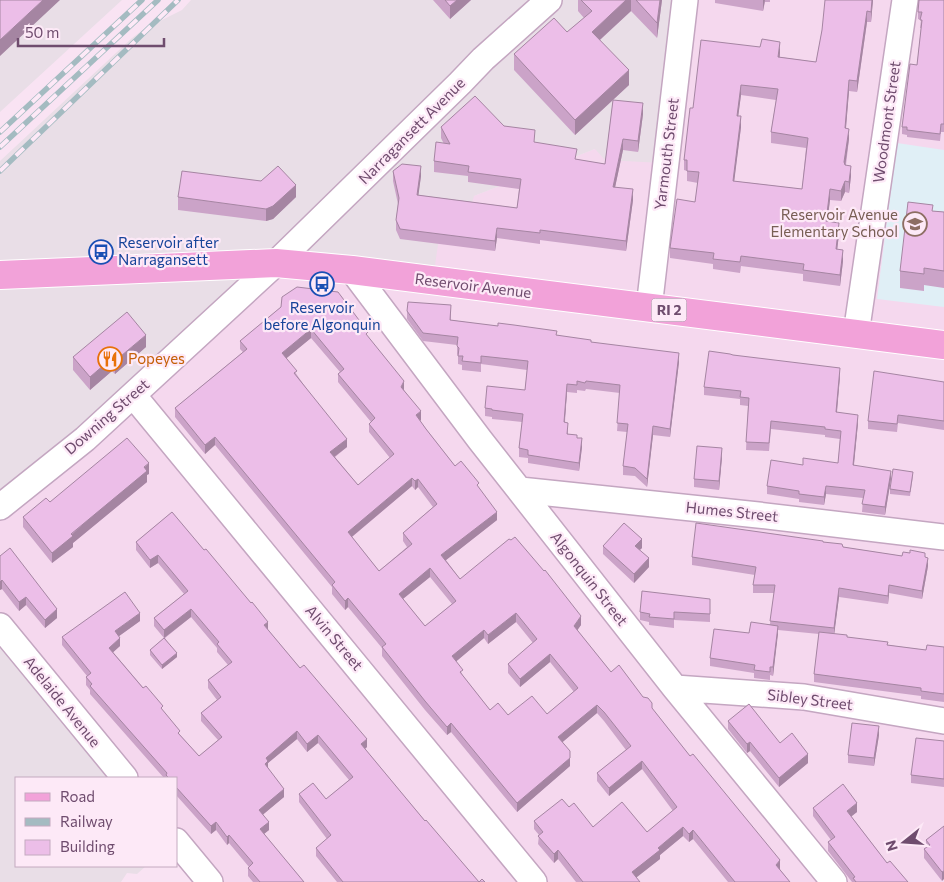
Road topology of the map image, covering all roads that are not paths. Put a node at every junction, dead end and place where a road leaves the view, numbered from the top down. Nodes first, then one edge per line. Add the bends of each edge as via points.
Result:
1 (549, 0) edge
2 (685, 0) edge
3 (905, 0) edge
4 (276, 263) junction
5 (352, 270) junction
6 (0, 275) edge
7 (648, 308) junction
8 (856, 334) junction
9 (944, 345) edge
10 (133, 394) junction
11 (520, 490) junction
12 (0, 507) edge
13 (944, 537) edge
14 (0, 626) edge
15 (675, 688) junction
16 (944, 722) edge
17 (124, 777) edge
18 (178, 842) edge
19 (210, 882) edge
20 (534, 882) edge
21 (834, 882) edge

1 - 4 street, Narragansett Avenue via 483,59
2 - 7 street, Yarmouth Street
3 - 8 street, Woodmont Street
4 - 5 main road, Reservoir Avenue / RI 2
4 - 6 main road, Reservoir Avenue / RI 2
4 - 10 street, Downing Street
5 - 7 main road, Reservoir Avenue / RI 2
5 - 11 street, Algonquin Street
7 - 8 main road, Reservoir Avenue / RI 2
8 - 9 main road, Reservoir Avenue / RI 2
10 - 12 street, Downing Street via 85,439
10 - 20 street, Alvin Street
11 - 13 street, Humes Street
11 - 15 street, Algonquin Street
14 - 17 street, Adelaide Avenue
15 - 16 street, Sibley Street via 804,697
15 - 21 street, Algonquin Street
18 - 19 street

